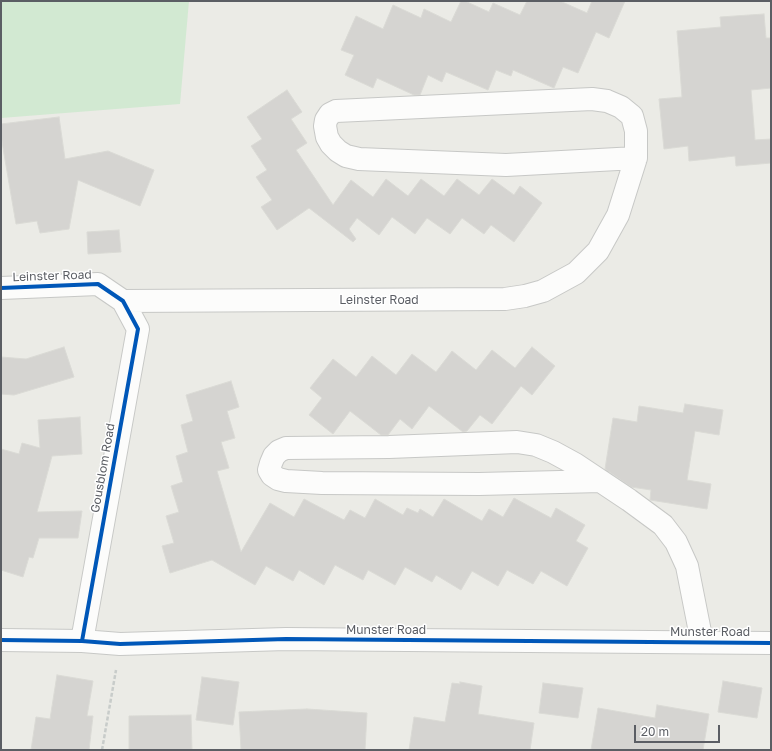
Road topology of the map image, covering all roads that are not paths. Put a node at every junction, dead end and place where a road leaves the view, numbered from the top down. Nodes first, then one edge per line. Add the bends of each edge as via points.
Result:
1 (636, 158) junction
2 (1, 288) edge
3 (123, 301) junction
4 (601, 481) junction
5 (1, 640) edge
6 (82, 641) junction
7 (702, 642) junction
8 (771, 643) edge

1 - 1 street, Leinster Road via 506,165 359,158 346,156 338,151 327,137 325,126 330,114 336,111 600,100 620,107 632,116 636,131
1 - 3 street, Leinster Road via 618,215 598,251 576,273 543,291 505,299
2 - 3 street, Leinster Road via 98,284
3 - 6 street, Gousblom Road via 138,328
4 - 4 street via 554,452 536,445 517,442 286,448 274,456 269,470 278,479 286,481 322,483 479,484
4 - 7 street via 663,526 676,542 687,566
5 - 6 street, Munster Road
6 - 7 street, Munster Road via 120,644 286,639
7 - 8 street, Munster Road

